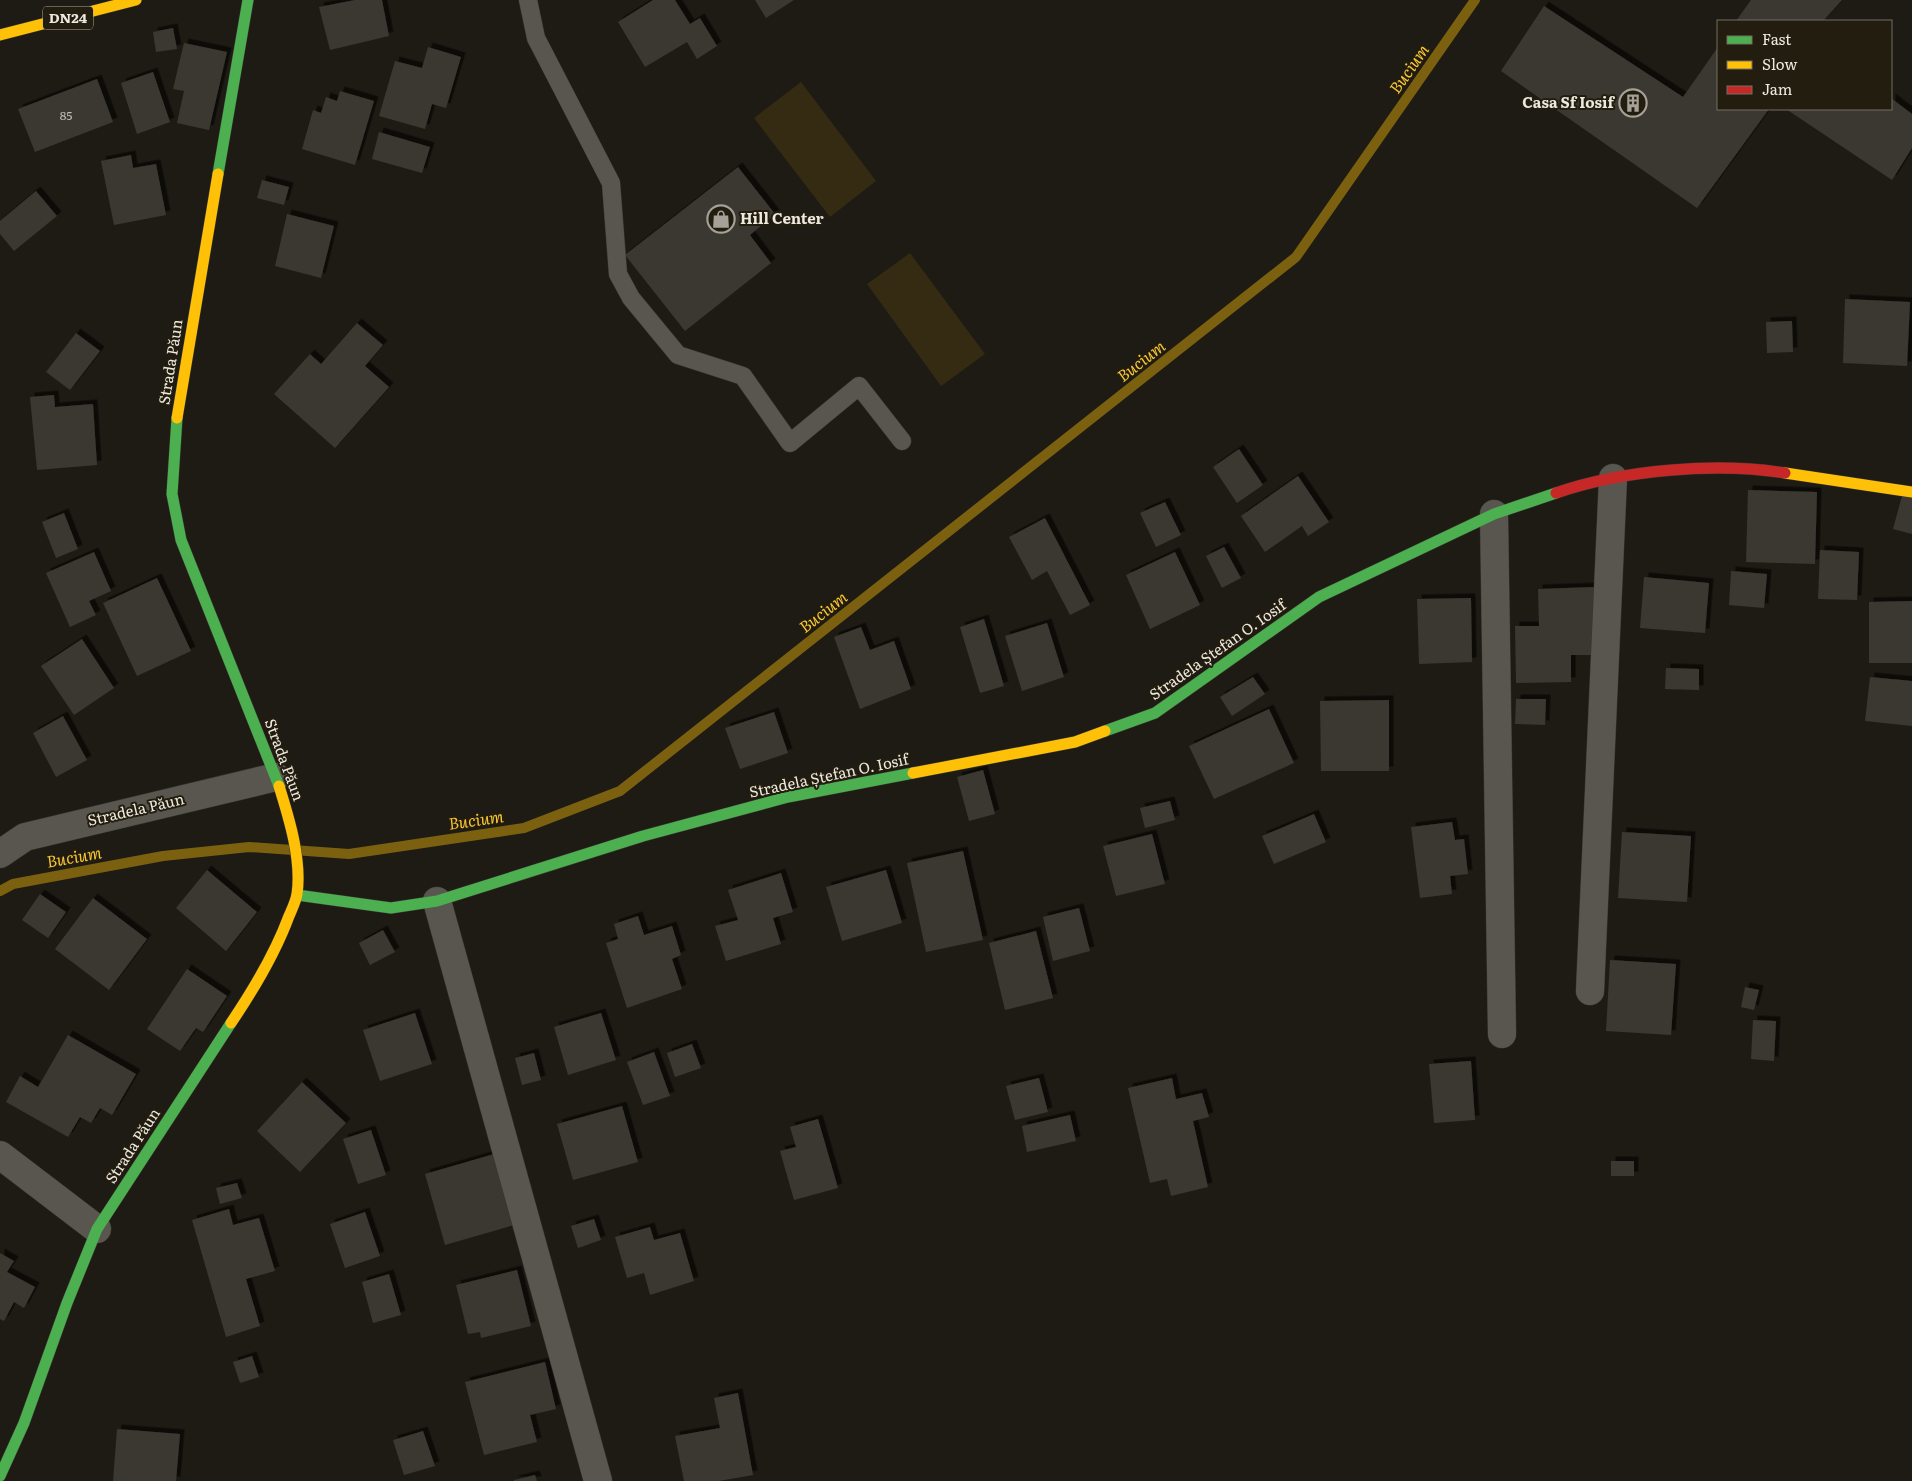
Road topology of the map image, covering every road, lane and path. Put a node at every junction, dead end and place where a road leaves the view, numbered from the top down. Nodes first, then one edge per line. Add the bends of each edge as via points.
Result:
1 (136, 0) edge
2 (248, 0) edge
3 (528, 0) edge
4 (0, 35) edge
5 (902, 441) dead end
6 (1613, 478) junction
7 (1912, 492) edge
8 (1494, 514) junction
9 (276, 777) junction
10 (0, 854) edge
11 (297, 895) junction
12 (437, 901) junction
13 (1590, 991) dead end
14 (1502, 1034) dead end
15 (0, 1155) edge
16 (97, 1229) junction
17 (0, 1476) edge
18 (598, 1481) edge

1 - 4 street, DN24
2 - 9 street, Strada Păun via 178,408 172,494 181,540
3 - 5 lane via 536,38 611,183 618,274 631,298 678,355 743,376 790,443 859,386
6 - 7 street, Stradela Ștefan O. Iosif via 1703,468 1768,470
6 - 8 street, Stradela Ștefan O. Iosif via 1561,491
6 - 13 street
8 - 12 street, Stradela Ștefan O. Iosif via 1319,597 1155,713 1075,742 788,797 643,836
8 - 14 street
9 - 10 street, Stradela Păun via 25,837
9 - 11 street, Strada Păun via 291,826
11 - 12 street, Stradela Ștefan O. Iosif via 391,908
11 - 16 street, Strada Păun via 284,930 256,985
12 - 18 street
15 - 16 street
16 - 17 street, Strada Păun via 24,1423

